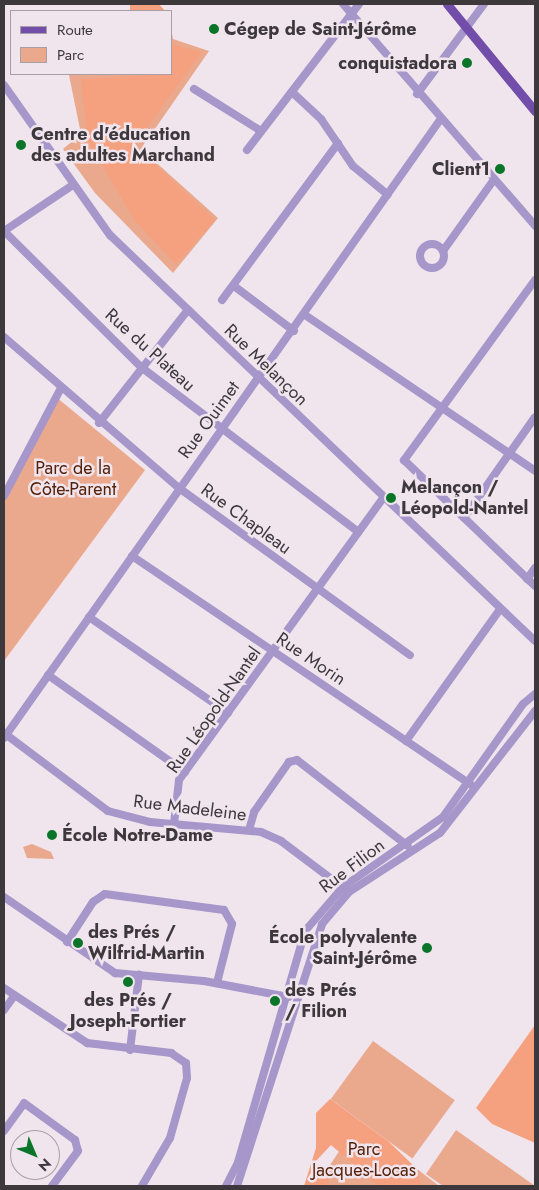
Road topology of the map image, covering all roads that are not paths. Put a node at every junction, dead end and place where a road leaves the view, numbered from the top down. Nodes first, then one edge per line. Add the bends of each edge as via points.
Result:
1 (343, 4) edge
2 (359, 4) edge
3 (447, 4) edge
4 (484, 4) edge
5 (351, 14) junction
6 (466, 27) junction
7 (4, 86) edge
8 (194, 89) dead end
9 (292, 92) junction
10 (417, 94) junction
11 (535, 111) edge
12 (440, 120) junction
13 (261, 131) junction
14 (338, 144) junction
15 (247, 150) dead end
16 (493, 181) junction
17 (73, 185) junction
18 (388, 195) junction
19 (535, 226) edge
20 (4, 231) edge
21 (443, 251) dead end
22 (535, 280) edge
23 (234, 286) junction
24 (222, 300) dead end
25 (188, 310) junction
26 (305, 315) junction
27 (294, 331) junction
28 (4, 337) edge
29 (141, 367) junction
30 (259, 378) junction
31 (60, 390) junction
32 (442, 408) junction
33 (535, 417) edge
34 (99, 423) junction
35 (220, 429) junction
36 (509, 454) junction
37 (535, 472) edge
38 (179, 488) junction
39 (4, 496) edge
40 (383, 498) junction
41 (464, 518) junction
42 (358, 532) junction
43 (132, 556) junction
44 (535, 568) edge
45 (527, 579) junction
46 (535, 586) edge
47 (316, 590) junction
48 (500, 609) junction
49 (89, 616) junction
50 (535, 642) edge
51 (272, 651) junction
52 (410, 655) dead end
53 (48, 675) junction
54 (535, 694) edge
55 (535, 711) edge
56 (228, 712) junction
57 (4, 735) edge
58 (406, 742) junction
59 (185, 772) junction
60 (471, 785) junction
61 (174, 824) junction
62 (249, 830) junction
63 (406, 844) junction
64 (412, 851) junction
65 (346, 890) junction
66 (4, 897) edge
67 (304, 933) junction
68 (314, 939) junction
69 (67, 942) junction
70 (139, 975) junction
71 (217, 983) junction
72 (4, 988) edge
73 (14, 996) junction
74 (284, 996) junction
75 (296, 1000) junction
76 (4, 1010) edge
77 (130, 1050) junction
78 (4, 1131) edge
79 (235, 1171) junction
80 (243, 1175) junction
81 (52, 1186) edge
82 (142, 1186) edge
83 (226, 1186) edge
84 (237, 1186) edge

1 - 5 street
2 - 5 street
3 - 6 main road
4 - 6 street
5 - 9 street
5 - 10 street
6 - 10 street
6 - 11 main road
7 - 17 street, Rue Melançon
8 - 13 street
9 - 13 street
9 - 14 street via 321,119
10 - 12 street
12 - 16 street
12 - 18 street, Rue Ouimet
13 - 15 street
14 - 18 street via 353,166
14 - 23 street
16 - 19 street
16 - 21 street
17 - 20 street
17 - 25 street, Rue Melançon via 110,235
18 - 26 street, Rue Ouimet
20 - 29 street, Rue du Plateau
22 - 32 street
23 - 24 street
23 - 27 street
25 - 29 street
25 - 30 street, Rue Melançon
26 - 27 street, Rue Ouimet
26 - 32 street
27 - 30 street, Rue Ouimet
28 - 31 street, Rue Chapleau
29 - 34 street
29 - 35 street, Rue du Plateau
30 - 35 street, Rue Ouimet
30 - 40 street, Rue Melançon
31 - 34 street, Rue Chapleau
31 - 39 street
32 - 36 street
32 - 41 street via 404,460
33 - 36 street
34 - 38 street, Rue Chapleau
35 - 38 street, Rue Ouimet
35 - 42 street, Rue du Plateau
36 - 37 street
36 - 41 street
38 - 43 street, Rue Ouimet
38 - 47 street, Rue Chapleau
40 - 42 street, Rue Léopold-Nantel
40 - 48 street, Rue Melançon
41 - 45 street
42 - 47 street, Rue Léopold-Nantel
43 - 49 street, Rue Ouimet
43 - 51 street, Rue Morin
44 - 45 street
45 - 46 street
47 - 51 street, Rue Léopold-Nantel
47 - 52 street, Rue Chapleau
48 - 50 street, Rue Melançon
48 - 58 street
49 - 53 street, Rue Ouimet
49 - 56 street
51 - 56 street, Rue Léopold-Nantel
51 - 58 street, Rue Morin
53 - 57 street, Rue Ouimet
53 - 59 street
54 - 60 street, Rue Filion
55 - 60 street, Rue Filion
56 - 59 street, Rue Léopold-Nantel
57 - 61 street, Rue Madeleine via 108,811
58 - 60 street, Rue Morin
59 - 61 street, Rue Léopold-Nantel via 179,780
60 - 63 street, Rue Filion via 442,817
60 - 64 street, Rue Filion via 450,822
61 - 62 street, Rue Madeleine
62 - 63 street via 264,798 289,762 297,760
62 - 65 street, Rue Madeleine via 280,841
63 - 64 street
63 - 65 street, Rue Filion
64 - 65 street, Rue Filion
65 - 67 street, Rue Filion
65 - 68 street, Rue Filion
66 - 69 street
67 - 68 street
67 - 74 street, Rue Filion
68 - 75 street, Rue Filion
69 - 70 street via 116,973
69 - 71 street via 93,902 105,894 224,910 232,924
70 - 71 street
70 - 77 street
71 - 74 street
72 - 73 street
73 - 76 street
73 - 77 street via 87,1043
74 - 75 street
74 - 79 street, Rue Filion
75 - 80 street, Rue Filion
77 - 82 street via 171,1053 186,1063 188,1071 170,1138
78 - 81 street via 24,1103 75,1140 78,1151
79 - 80 street
79 - 83 street, Rue Filion
80 - 84 street, Rue Filion

